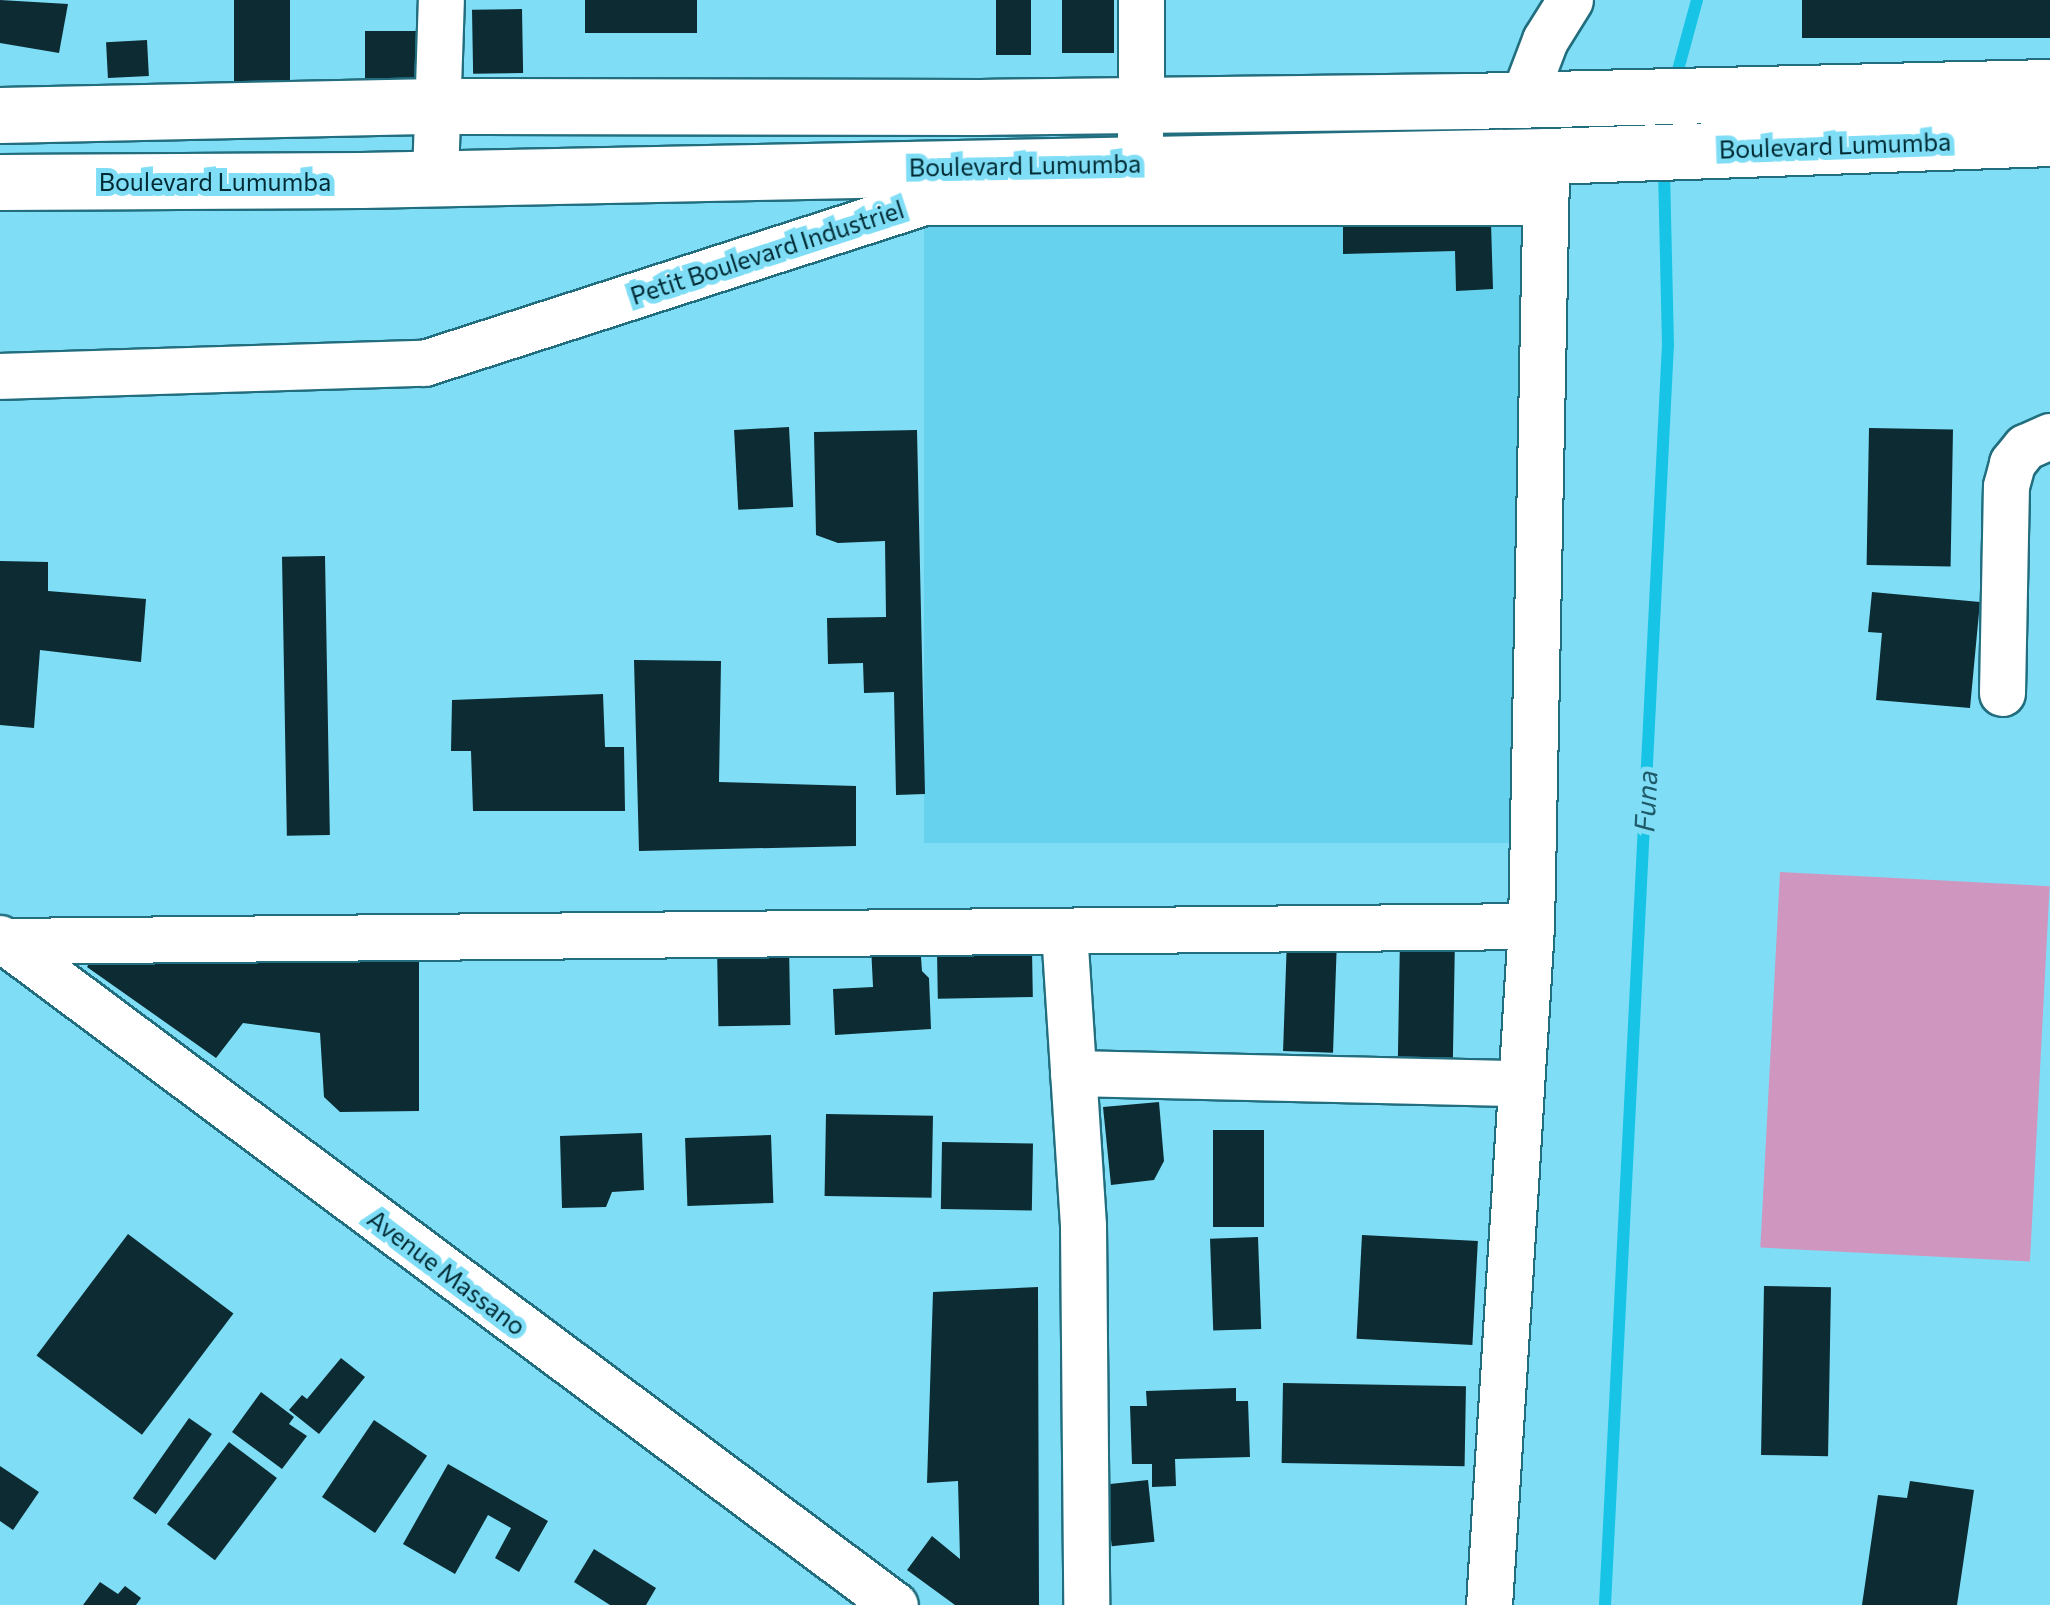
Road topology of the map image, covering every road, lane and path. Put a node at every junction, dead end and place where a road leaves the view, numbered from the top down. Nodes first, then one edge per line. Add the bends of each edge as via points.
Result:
1 (441, 0) edge
2 (1141, 0) edge
3 (1570, 0) edge
4 (2050, 86) edge
5 (1524, 98) junction
6 (1143, 105) junction
7 (436, 106) junction
8 (0, 115) edge
9 (2050, 138) edge
10 (1140, 163) junction
11 (1564, 170) junction
12 (435, 178) junction
13 (0, 182) edge
14 (0, 376) edge
15 (2050, 436) edge
16 (2002, 692) dead end
17 (1531, 926) junction
18 (1064, 931) junction
19 (0, 940) edge
20 (1073, 1073) junction
21 (1521, 1083) junction
22 (895, 1605) edge
23 (1086, 1605) edge
24 (1489, 1605) edge

1 - 7 street
2 - 6 street
3 - 5 street via 1545,40
4 - 5 main road
5 - 6 main road
6 - 7 main road
6 - 10 street
7 - 8 main road
7 - 12 street
9 - 11 main road, Boulevard Lumumba via 1686,149
10 - 11 main road, Boulevard Lumumba
10 - 12 main road, Boulevard Lumumba
11 - 14 street, Petit Boulevard Industriel via 924,202 424,363
11 - 17 street
12 - 13 main road, Boulevard Lumumba
15 - 16 street via 2025,447 2006,486
17 - 18 street
17 - 21 street
18 - 19 street
18 - 20 street
19 - 22 street, Avenue Massano
20 - 21 street
20 - 23 street via 1083,1226
21 - 24 street

